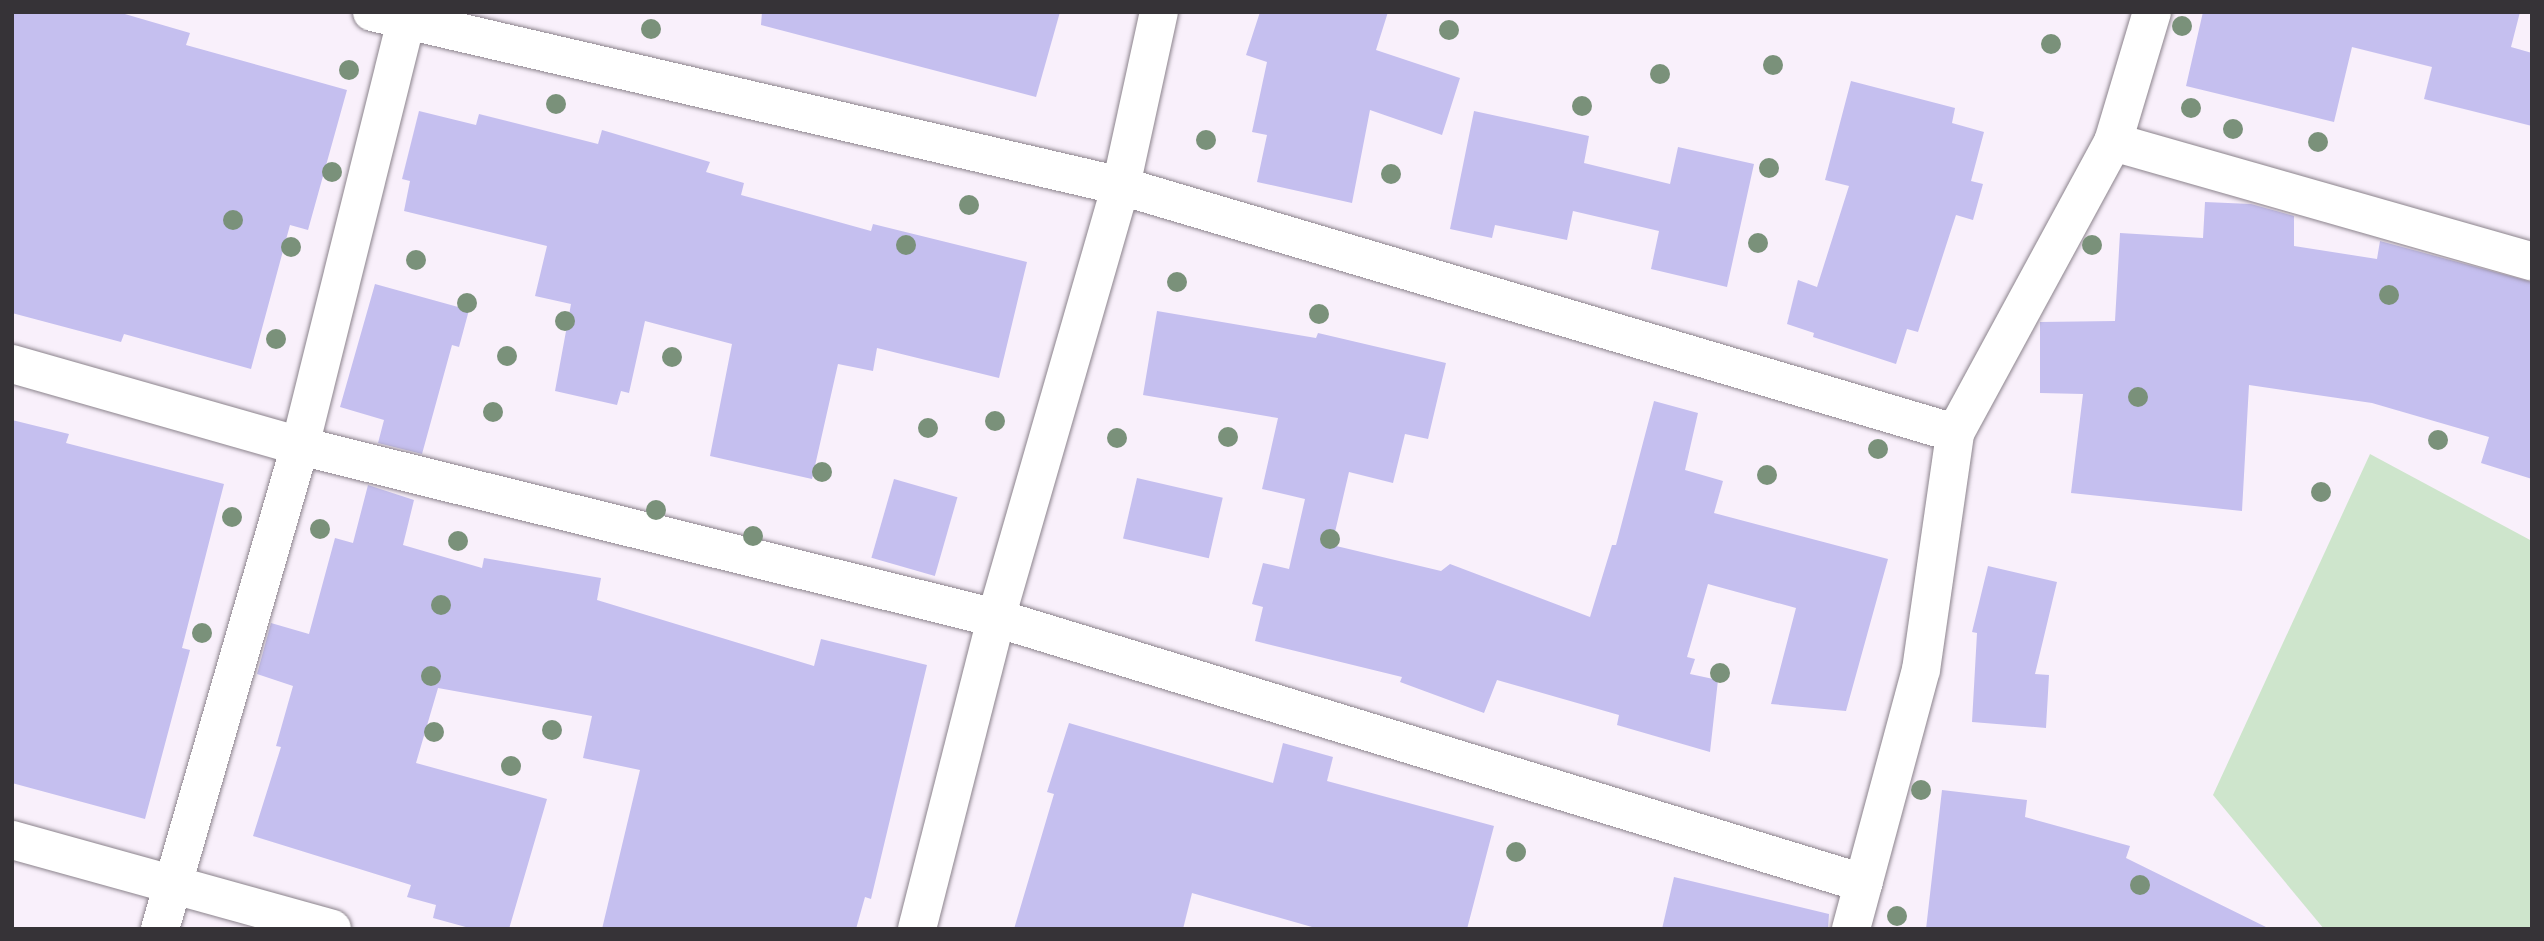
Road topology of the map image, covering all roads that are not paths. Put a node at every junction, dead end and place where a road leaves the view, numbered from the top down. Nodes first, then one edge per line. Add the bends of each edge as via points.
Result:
1 (1159, 12) edge
2 (2152, 12) edge
3 (395, 15) edge
4 (2113, 142) junction
5 (1121, 186) junction
6 (2532, 261) edge
7 (12, 364) edge
8 (1955, 433) junction
9 (300, 446) junction
10 (996, 618) junction
11 (12, 840) edge
12 (173, 881) junction
13 (1863, 883) junction
14 (160, 929) edge
15 (332, 929) edge
16 (917, 929) edge
17 (1851, 929) edge

1 - 5 street
2 - 4 street
3 - 5 street
3 - 9 street
4 - 6 street
4 - 8 street
5 - 8 street
5 - 10 street
7 - 9 street
8 - 13 street via 1920,670
9 - 10 street
9 - 12 street
10 - 13 street
10 - 16 street
11 - 12 street
12 - 14 street
12 - 15 street
13 - 17 street

